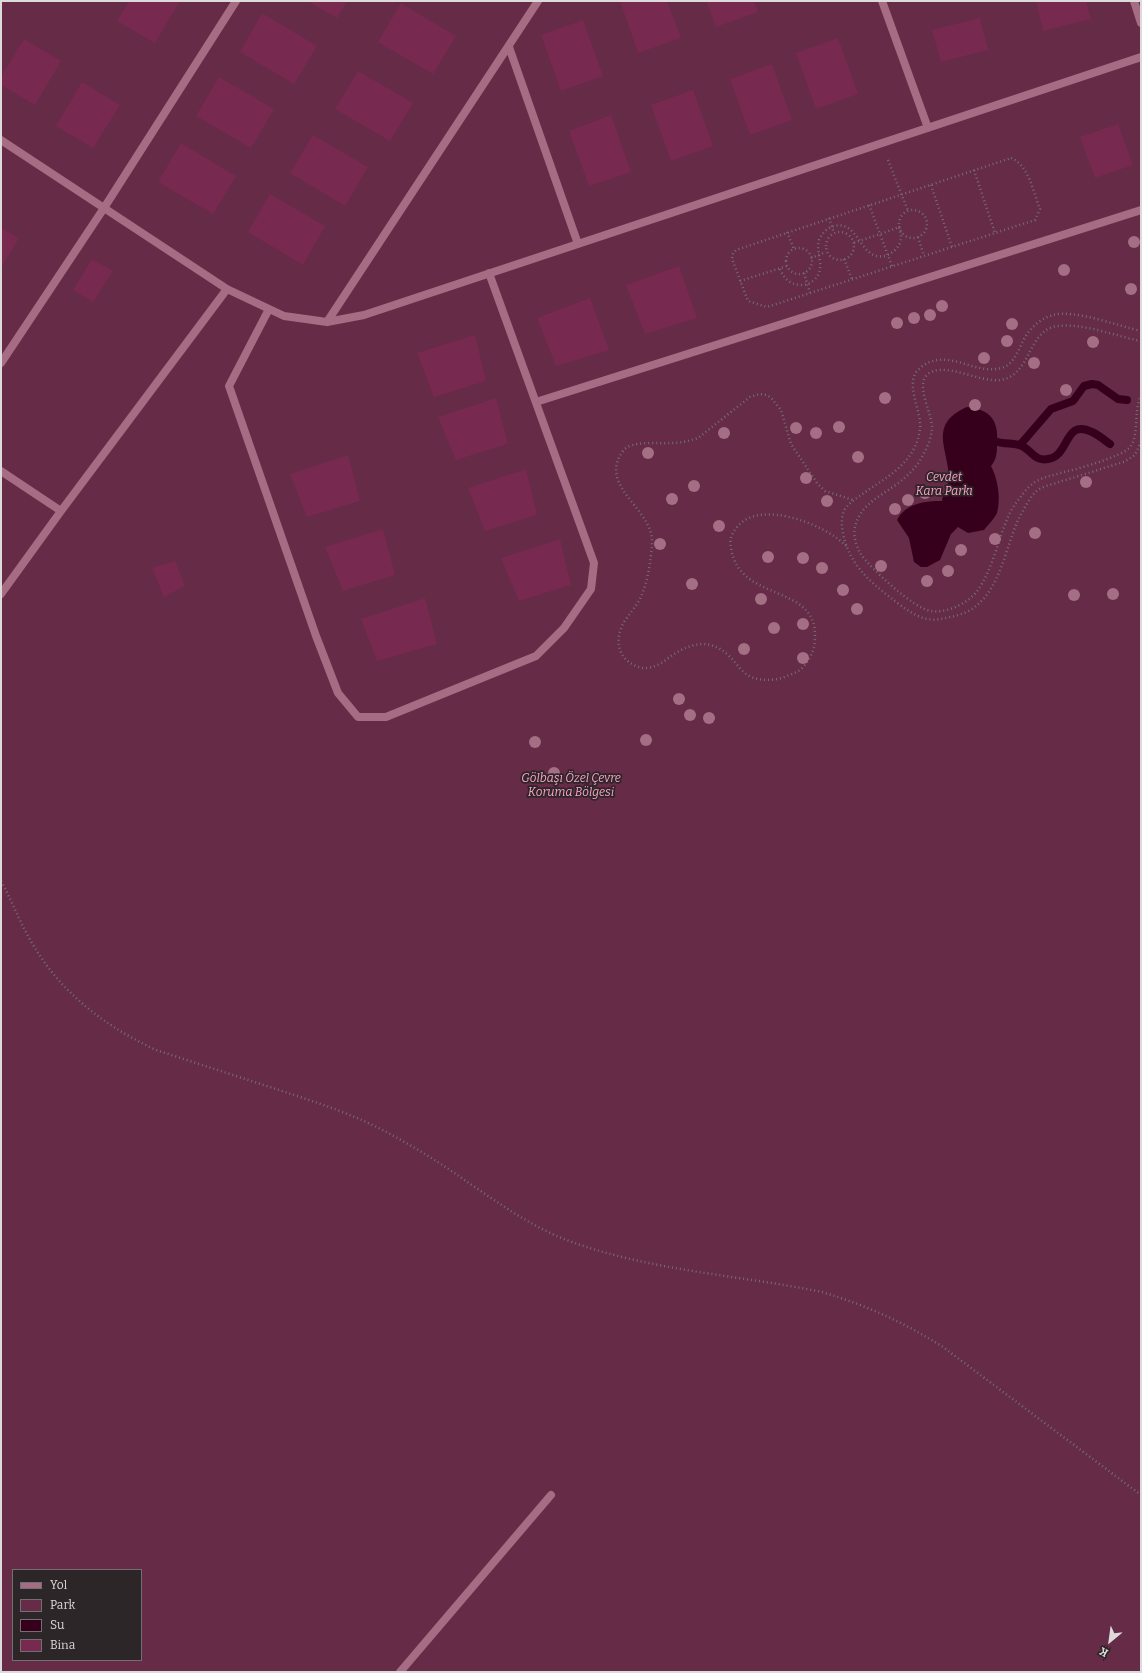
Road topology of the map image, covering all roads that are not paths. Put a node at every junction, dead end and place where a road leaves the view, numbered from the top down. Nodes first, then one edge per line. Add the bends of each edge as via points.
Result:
1 (236, 1) edge
2 (538, 1) edge
3 (882, 1) edge
4 (1134, 1) edge
5 (1141, 23) edge
6 (509, 47) junction
7 (1141, 57) edge
8 (928, 128) junction
9 (1, 140) edge
10 (104, 208) junction
11 (1141, 210) edge
12 (578, 244) junction
13 (489, 273) junction
14 (227, 289) junction
15 (269, 309) junction
16 (326, 322) junction
17 (1, 363) edge
18 (536, 402) junction
19 (1, 470) edge
20 (61, 511) junction
21 (1, 594) edge
22 (551, 1495) dead end
23 (400, 1672) edge

1 - 10 street
2 - 6 street
3 - 8 street
4 - 5 street
6 - 12 street
6 - 16 street
7 - 8 street
8 - 12 street
9 - 10 street
10 - 14 street
10 - 17 street
11 - 18 street
12 - 13 street
13 - 16 street via 364,315
13 - 18 street
14 - 15 street
14 - 20 street
15 - 16 street via 284,316
15 - 18 street via 229,386 338,693 358,717 386,717 536,656 564,628 591,589 594,563
19 - 20 street
20 - 21 street
22 - 23 street

